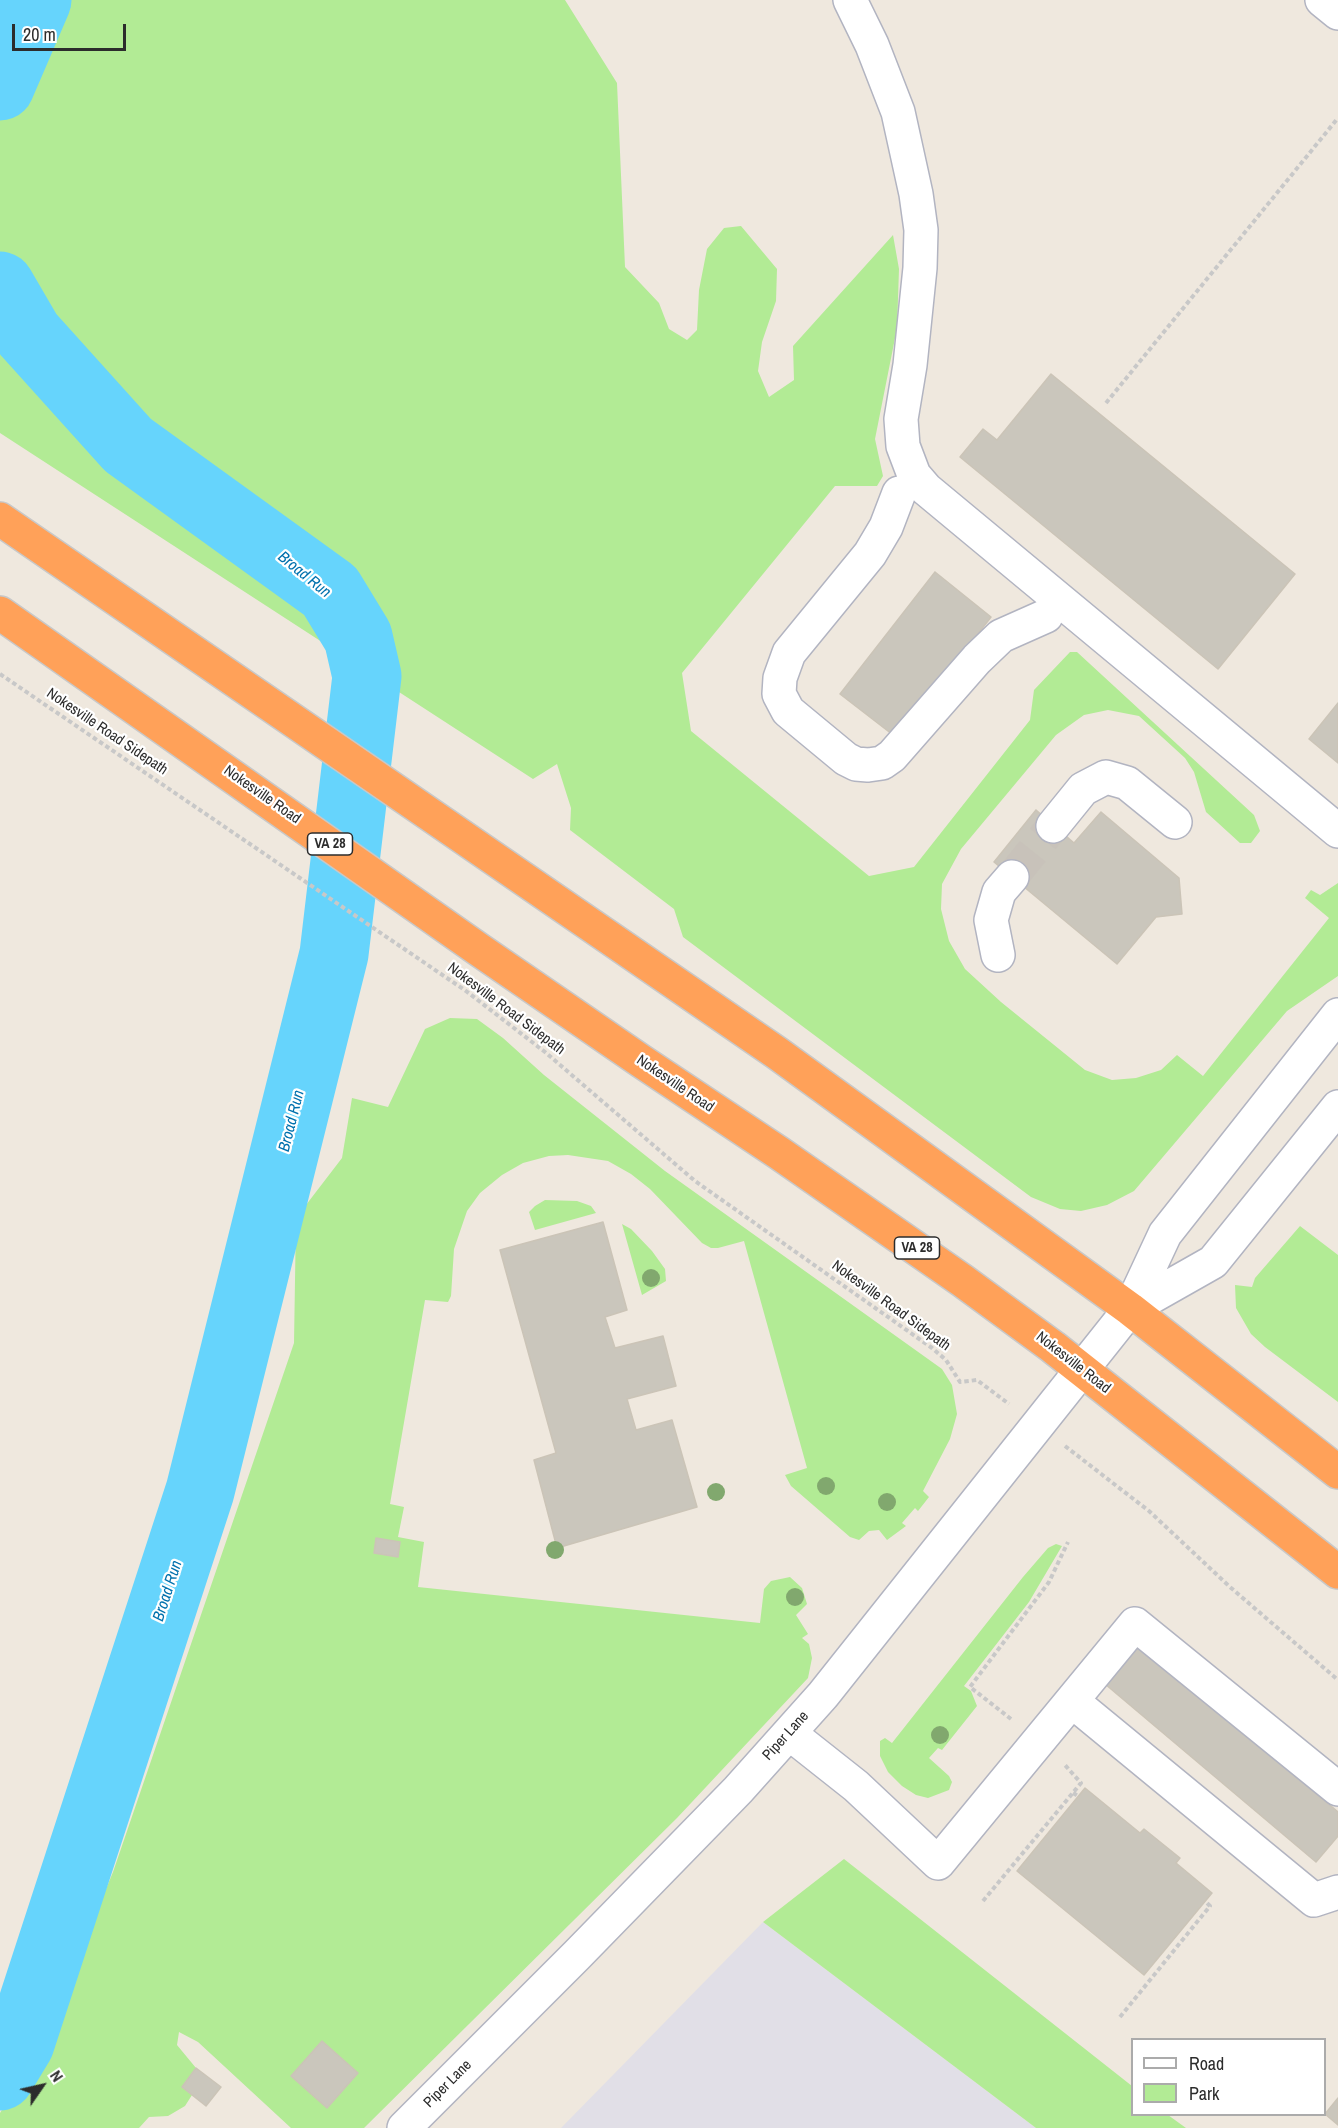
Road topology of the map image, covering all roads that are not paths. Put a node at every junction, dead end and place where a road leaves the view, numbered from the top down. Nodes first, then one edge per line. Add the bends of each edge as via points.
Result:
1 (850, 0) edge
2 (1322, 0) edge
3 (1338, 13) edge
4 (898, 493) dead end
5 (0, 519) edge
6 (0, 613) edge
7 (1046, 616) dead end
8 (1175, 822) dead end
9 (1053, 826) tunnel mouth
10 (1338, 831) edge
11 (1012, 878) tunnel mouth
12 (998, 955) dead end
13 (1338, 1015) edge
14 (1338, 1107) edge
15 (1130, 1309) junction
16 (1081, 1369) junction
17 (1338, 1472) edge
18 (1338, 1572) edge
19 (1072, 1701) junction
20 (789, 1733) junction
21 (1338, 1790) edge
22 (1338, 1892) edge
23 (404, 2128) edge

1 - 10 street via 898,112 921,230 910,365 901,419 903,446 914,475 926,489
2 - 3 street
4 - 7 street via 886,527 870,554 789,653 779,694 788,711 846,759 862,765 882,763 1001,636
5 - 15 highway via 786,1060
6 - 16 highway, Nokesville Road / VA 28 via 478,949 862,1210
8 - 9 street via 1126,783 1106,777 1083,789
11 - 12 street via 999,892 991,920
13 - 15 street via 1165,1234
14 - 15 street via 1213,1262
15 - 16 street, Piper Lane
15 - 17 highway
16 - 18 highway, Nokesville Road / VA 28
16 - 20 street, Piper Lane
19 - 20 street via 939,1863 856,1786
19 - 21 street via 1135,1624
19 - 22 street via 1314,1900
20 - 23 street, Piper Lane via 738,1790

